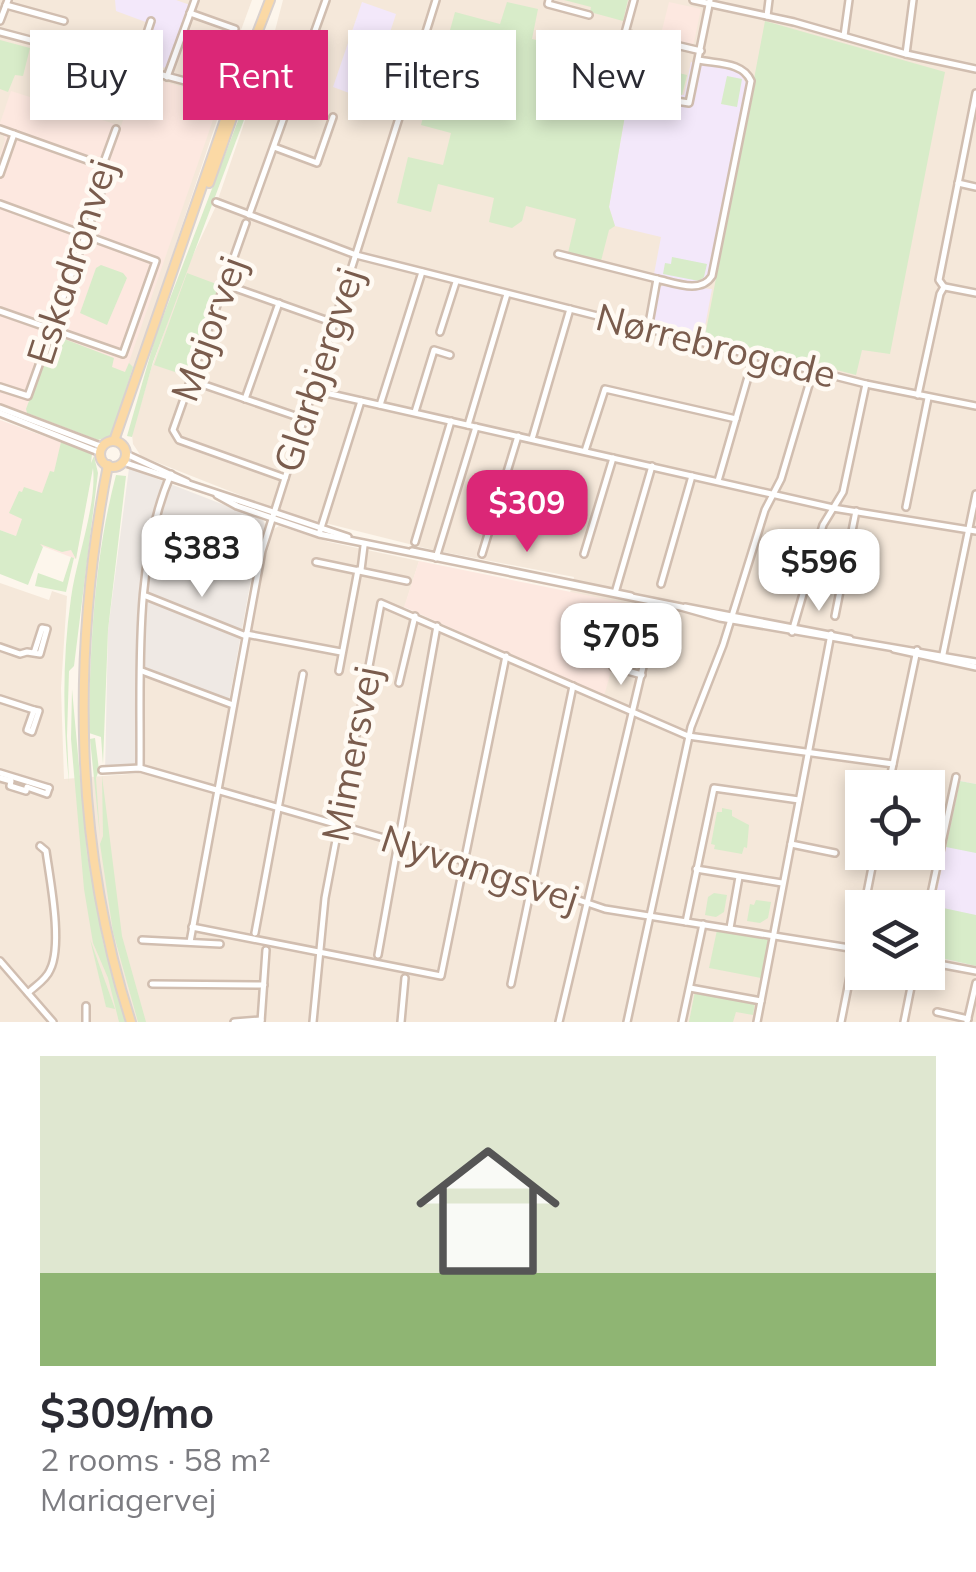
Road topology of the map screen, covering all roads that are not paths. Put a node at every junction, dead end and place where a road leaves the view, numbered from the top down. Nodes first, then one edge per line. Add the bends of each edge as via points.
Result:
1 (195, 0) edge
2 (270, 0) edge
3 (326, 0) edge
4 (436, 0) edge
5 (549, 0) edge
6 (634, 0) edge
7 (693, 0) edge
8 (769, 0) edge
9 (848, 0) edge
10 (913, 0) edge
11 (710, 2) edge
12 (7, 3) edge
13 (190, 13) junction
14 (589, 15) dead end
15 (766, 16) junction
16 (151, 20) dead end
17 (0, 21) edge
18 (64, 21) dead end
19 (234, 29) dead end
20 (148, 30) edge
21 (260, 30) edge
22 (427, 30) edge
23 (0, 32) edge
24 (844, 36) junction
25 (30, 40) edge
26 (702, 51) junction
27 (906, 54) junction
28 (699, 60) junction
29 (976, 69) edge
30 (163, 77) edge
31 (167, 78) junction
32 (183, 82) edge
33 (976, 93) edge
34 (681, 101) edge
35 (333, 118) dead end
36 (231, 120) edge
37 (398, 120) edge
38 (0, 129) edge
39 (116, 129) dead end
40 (14, 134) junction
41 (274, 147) junction
42 (104, 166) junction
43 (0, 174) edge
44 (958, 184) junction
45 (976, 188) edge
46 (216, 202) dead end
47 (0, 204) edge
48 (248, 219) junction
49 (85, 235) junction
50 (558, 254) dead end
51 (356, 255) junction
52 (422, 272) junction
53 (657, 280) junction
54 (456, 281) junction
55 (224, 284) junction
56 (944, 287) junction
57 (976, 293) edge
58 (508, 294) junction
59 (279, 303) junction
60 (570, 309) junction
61 (0, 310) edge
62 (334, 323) junction
63 (51, 328) junction
64 (648, 329) junction
65 (440, 332) dead end
66 (450, 355) dead end
67 (754, 356) junction
68 (813, 371) junction
69 (190, 380) junction
70 (866, 384) junction
71 (0, 386) edge
72 (313, 390) junction
73 (918, 395) junction
74 (928, 398) junction
75 (244, 399) junction
76 (361, 400) junction
77 (380, 405) junction
78 (976, 405) edge
79 (0, 411) edge
80 (415, 413) junction
81 (304, 419) junction
82 (736, 419) junction
83 (451, 421) junction
84 (472, 426) junction
85 (518, 436) junction
86 (532, 439) junction
87 (117, 442) junction
88 (102, 450) junction
89 (585, 451) junction
90 (614, 458) junction
91 (118, 462) junction
92 (652, 466) junction
93 (170, 476) junction
94 (692, 476) junction
95 (285, 478) junction
96 (718, 482) junction
97 (773, 494) junction
98 (976, 494) edge
99 (906, 507) dead end
100 (834, 508) junction
101 (856, 512) junction
102 (273, 516) junction
103 (320, 531) junction
104 (972, 531) edge
105 (415, 542) dead end
106 (364, 546) dead end
107 (482, 554) dead end
108 (584, 554) dead end
109 (436, 557) junction
110 (316, 562) dead end
111 (360, 570) junction
112 (407, 581) dead end
113 (661, 584) dead end
114 (615, 593) junction
115 (145, 596) junction
116 (414, 616) junction
117 (655, 616) dead end
118 (834, 616) dead end
119 (732, 617) junction
120 (437, 626) junction
121 (793, 629) junction
122 (246, 635) junction
123 (831, 636) junction
124 (0, 647) edge
125 (34, 652) dead end
126 (343, 652) junction
127 (917, 652) junction
128 (506, 656) junction
129 (943, 657) junction
130 (976, 665) edge
131 (613, 668) dead end
132 (142, 671) junction
133 (339, 672) dead end
134 (303, 674) dead end
135 (642, 674) junction
136 (398, 683) dead end
137 (573, 686) junction
138 (0, 699) edge
139 (233, 704) junction
140 (34, 710) dead end
141 (632, 712) junction
142 (688, 736) junction
143 (808, 752) junction
144 (893, 764) junction
145 (140, 768) junction
146 (102, 770) dead end
147 (892, 770) edge
148 (0, 775) edge
149 (956, 776) dead end
150 (217, 790) junction
151 (799, 800) junction
152 (278, 808) junction
153 (338, 825) junction
154 (400, 842) junction
155 (791, 844) junction
156 (40, 846) dead end
157 (834, 852) dead end
158 (464, 861) junction
159 (696, 869) junction
160 (739, 876) junction
161 (533, 883) junction
162 (783, 884) junction
163 (932, 890) edge
164 (586, 902) junction
165 (650, 916) junction
166 (686, 922) junction
167 (703, 924) junction
168 (192, 928) junction
169 (730, 928) junction
170 (255, 933) dead end
171 (774, 934) junction
172 (142, 940) dead end
173 (190, 942) junction
174 (220, 944) dead end
175 (845, 947) edge
176 (266, 950) dead end
177 (319, 954) junction
178 (378, 955) dead end
179 (0, 961) edge
180 (945, 965) edge
181 (976, 971) edge
182 (405, 978) dead end
183 (976, 983) edge
184 (152, 984) dead end
185 (264, 984) junction
186 (511, 984) dead end
187 (690, 988) junction
188 (849, 990) edge
189 (910, 990) edge
190 (28, 993) junction
191 (760, 1001) junction
192 (86, 1006) dead end
193 (937, 1012) dead end
194 (968, 1020) edge
195 (261, 1021) edge
196 (53, 1022) edge
197 (86, 1022) edge
198 (132, 1022) edge
199 (234, 1022) edge
200 (313, 1022) edge
201 (401, 1022) edge
202 (559, 1022) edge
203 (627, 1022) edge
204 (682, 1022) edge
205 (756, 1022) edge
206 (841, 1022) edge
207 (904, 1022) edge

1 - 13 street
2 - 21 main road
3 - 41 street, Majorvej
4 - 22 street, Glarbjergvej
5 - 14 street
6 - 26 street via 625,32
7 - 11 street
8 - 15 street
9 - 24 street
10 - 27 street
11 - 15 street
11 - 26 street
12 - 17 street
12 - 18 street
13 - 19 street
13 - 31 street
15 - 24 street
16 - 20 street
23 - 25 street
24 - 27 street
26 - 28 street
27 - 29 street
28 - 34 street via 689,103
28 - 53 street via 740,68 751,82 710,281 697,287
30 - 31 street
31 - 32 street
33 - 44 street
35 - 41 street via 317,162
36 - 87 main road
37 - 51 street, Glarbjergvej
38 - 40 street
39 - 42 street, Eskadronvej
40 - 42 street
40 - 43 street
41 - 48 street, Majorvej
42 - 49 street, Eskadronvej via 108,172
44 - 45 street
44 - 56 street
46 - 48 street, Nørrebrogade
47 - 49 street
48 - 51 street, Nørrebrogade
48 - 55 street, Majorvej
49 - 63 street, Eskadronvej
49 - 63 street via 156,261 123,354
50 - 53 street
51 - 52 street, Nørrebrogade
51 - 62 street, Glarbjergvej
52 - 54 street, Nørrebrogade
52 - 77 street
53 - 64 street
54 - 58 street, Nørrebrogade
54 - 65 street
55 - 59 street
55 - 69 street, Majorvej
56 - 57 street
56 - 73 street
58 - 60 street, Nørrebrogade
58 - 84 street
59 - 62 street
59 - 75 street
60 - 64 street, Nørrebrogade
60 - 86 street
61 - 63 street
62 - 72 street, Glarbjergvej
63 - 71 street, Eskadronvej via 28,396
64 - 67 street, Nørrebrogade
66 - 80 street via 434,350
67 - 68 street, Nørrebrogade
67 - 82 street
68 - 70 street, Nørrebrogade
68 - 97 street
69 - 75 street
69 - 95 street, Majorvej via 172,430 176,438
70 - 73 street, Nørrebrogade
70 - 100 street
72 - 76 street
72 - 81 street, Glarbjergvej
73 - 74 street, Nørrebrogade
74 - 78 street, Nørrebrogade
74 - 99 street
75 - 81 street
76 - 77 street
76 - 103 street
77 - 80 street
79 - 88 street
80 - 83 street
81 - 95 street, Glarbjergvej
82 - 89 street via 606,389
82 - 96 street
83 - 84 street
83 - 105 street
84 - 85 street
84 - 109 street
85 - 86 street
85 - 107 street
86 - 89 street
87 - 88 main road
87 - 91 main road
88 - 91 main road
89 - 90 street
90 - 92 street
90 - 108 street
91 - 93 street
91 - 198 main road via 104,498 85,633 84,763 96,870
92 - 94 street
92 - 114 street
93 - 102 street
93 - 115 street via 154,524
94 - 96 street
94 - 113 street
95 - 102 street, Glarbjergvej
96 - 97 street
97 - 100 street
97 - 119 street
98 - 104 street
100 - 101 street
100 - 121 street via 823,524
101 - 104 street
101 - 118 street
102 - 103 street
102 - 122 street, Glarbjergvej
103 - 109 street
104 - 129 street
106 - 111 street
109 - 114 street
110 - 111 street
111 - 112 street
111 - 126 street
114 - 119 street
115 - 122 street
115 - 132 street
116 - 120 street
116 - 136 street
116 - 153 street, Mimersvej via 380,606
117 - 135 street
119 - 121 street
119 - 142 street
120 - 128 street
120 - 154 street
121 - 123 street
122 - 126 street
122 - 139 street, Glarbjergvej
123 - 127 street
123 - 143 street
124 - 125 street
126 - 133 street
127 - 129 street
127 - 144 street
128 - 137 street
128 - 158 street
129 - 130 street
131 - 135 street
132 - 139 street
132 - 145 street
134 - 152 street
135 - 141 street
137 - 141 street
137 - 161 street
138 - 140 street
139 - 150 street, Glarbjergvej
141 - 142 street
141 - 164 street
142 - 143 street
142 - 165 street
143 - 144 street
143 - 151 street
144 - 147 street
145 - 146 street, Nyvangsvej
145 - 150 street, Nyvangsvej
148 - 148 street via 10,786 47,794 49,788
149 - 163 street
150 - 152 street, Nyvangsvej
150 - 168 street, Glarbjergvej
151 - 155 street
151 - 159 street via 714,788
152 - 153 street, Nyvangsvej
152 - 170 street
153 - 154 street, Nyvangsvej
153 - 177 street, Mimersvej
154 - 158 street, Nyvangsvej
154 - 178 street
155 - 157 street
155 - 162 street
156 - 190 street via 54,914 53,960
158 - 161 street, Nyvangsvej
158 - 177 street via 442,976
159 - 160 street
159 - 166 street
160 - 162 street
160 - 169 street
161 - 164 street, Nyvangsvej
161 - 186 street
162 - 171 street
164 - 165 street, Nyvangsvej
164 - 202 street
165 - 166 street, Nyvangsvej
165 - 203 street
166 - 167 street, Nyvangsvej
167 - 169 street, Nyvangsvej
167 - 187 street
168 - 173 street, Glarbjergvej
168 - 177 street
169 - 171 street, Nyvangsvej
171 - 175 street, Nyvangsvej
171 - 191 street
172 - 173 street
173 - 174 street
176 - 185 street
177 - 200 street, Mimersvej
179 - 190 street
180 - 181 street
182 - 201 street
183 - 194 street
184 - 185 street
185 - 195 street
187 - 191 street
187 - 204 street
188 - 206 street
189 - 207 street
190 - 196 street
191 - 205 street
192 - 197 street
193 - 194 street
195 - 199 street

